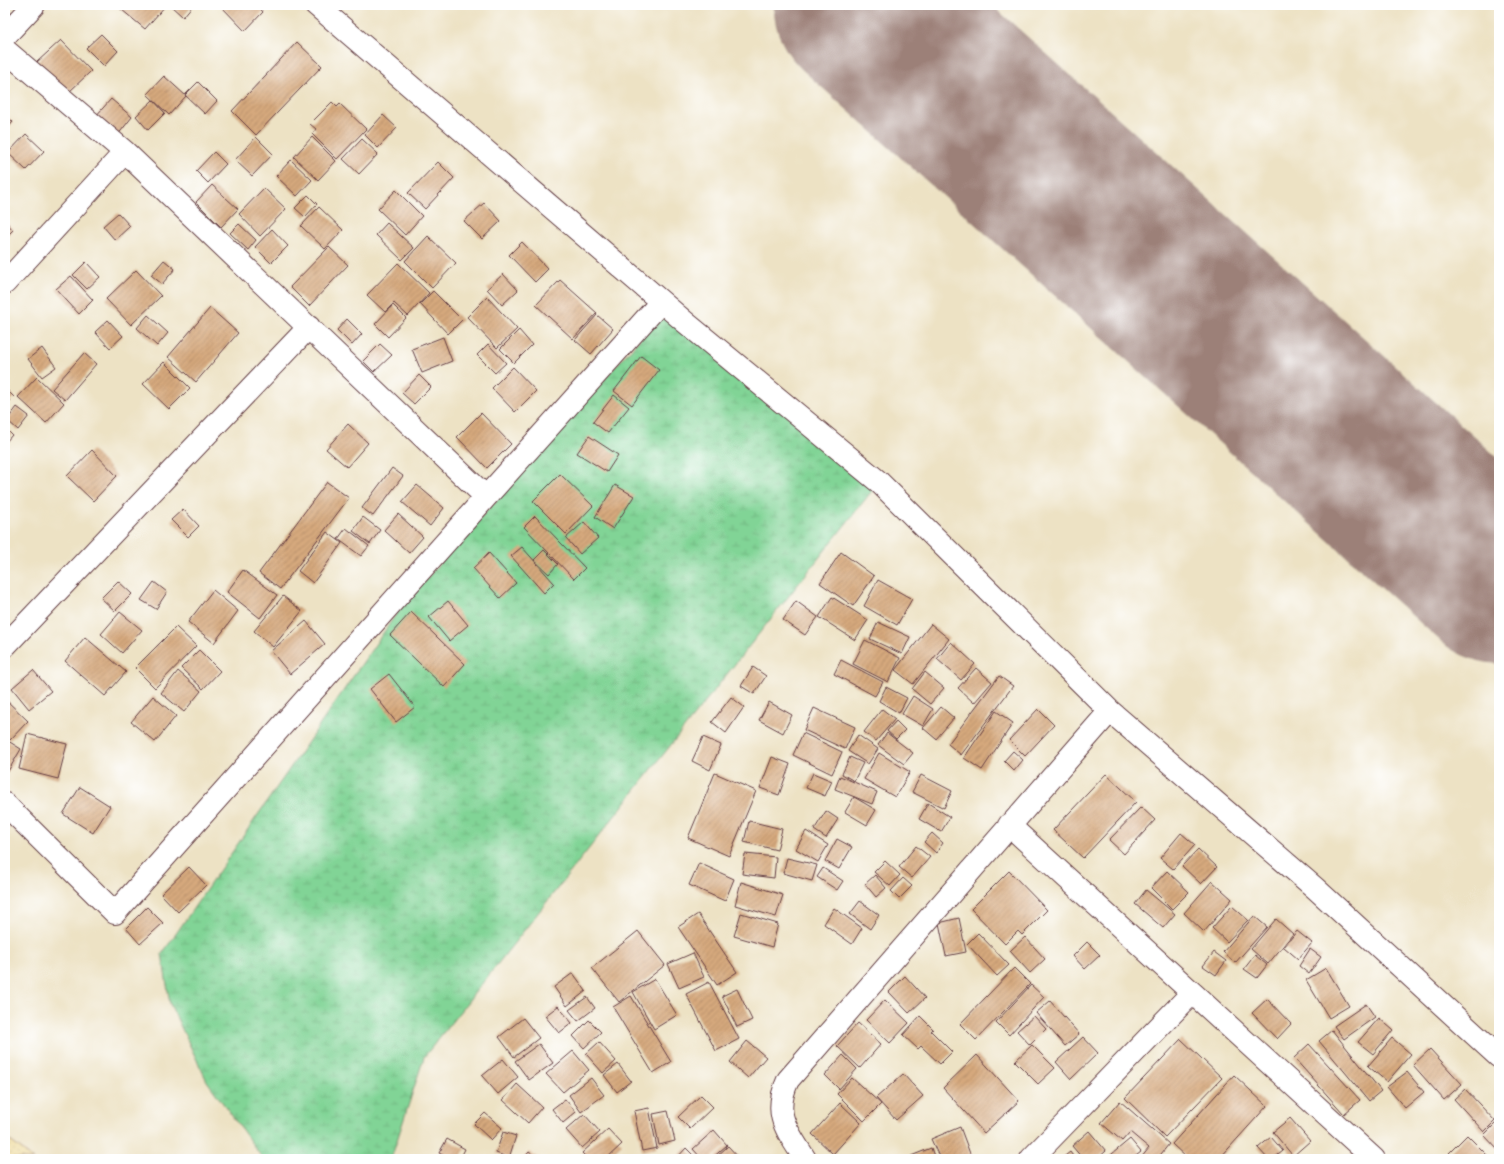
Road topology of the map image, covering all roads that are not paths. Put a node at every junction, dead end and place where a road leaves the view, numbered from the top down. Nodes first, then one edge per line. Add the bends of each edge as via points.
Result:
1 (34, 5) edge
2 (316, 5) edge
3 (5, 36) edge
4 (5, 50) edge
5 (124, 152) junction
6 (5, 283) edge
7 (661, 302) junction
8 (310, 327) junction
9 (486, 496) junction
10 (5, 646) edge
11 (1110, 711) junction
12 (5, 804) edge
13 (1009, 825) junction
14 (1192, 993) junction
15 (1499, 1057) edge
16 (806, 1159) edge
17 (1031, 1159) edge
18 (1374, 1159) edge

1 - 3 street
2 - 7 street
4 - 5 street
5 - 6 street
5 - 8 street
7 - 9 street
7 - 11 street via 879,482
8 - 9 street
8 - 10 street
9 - 12 street via 115,914
11 - 13 street
11 - 15 street via 1315,888
13 - 14 street
13 - 16 street via 788,1080 782,1092 780,1108 784,1125
14 - 17 street
14 - 18 street

